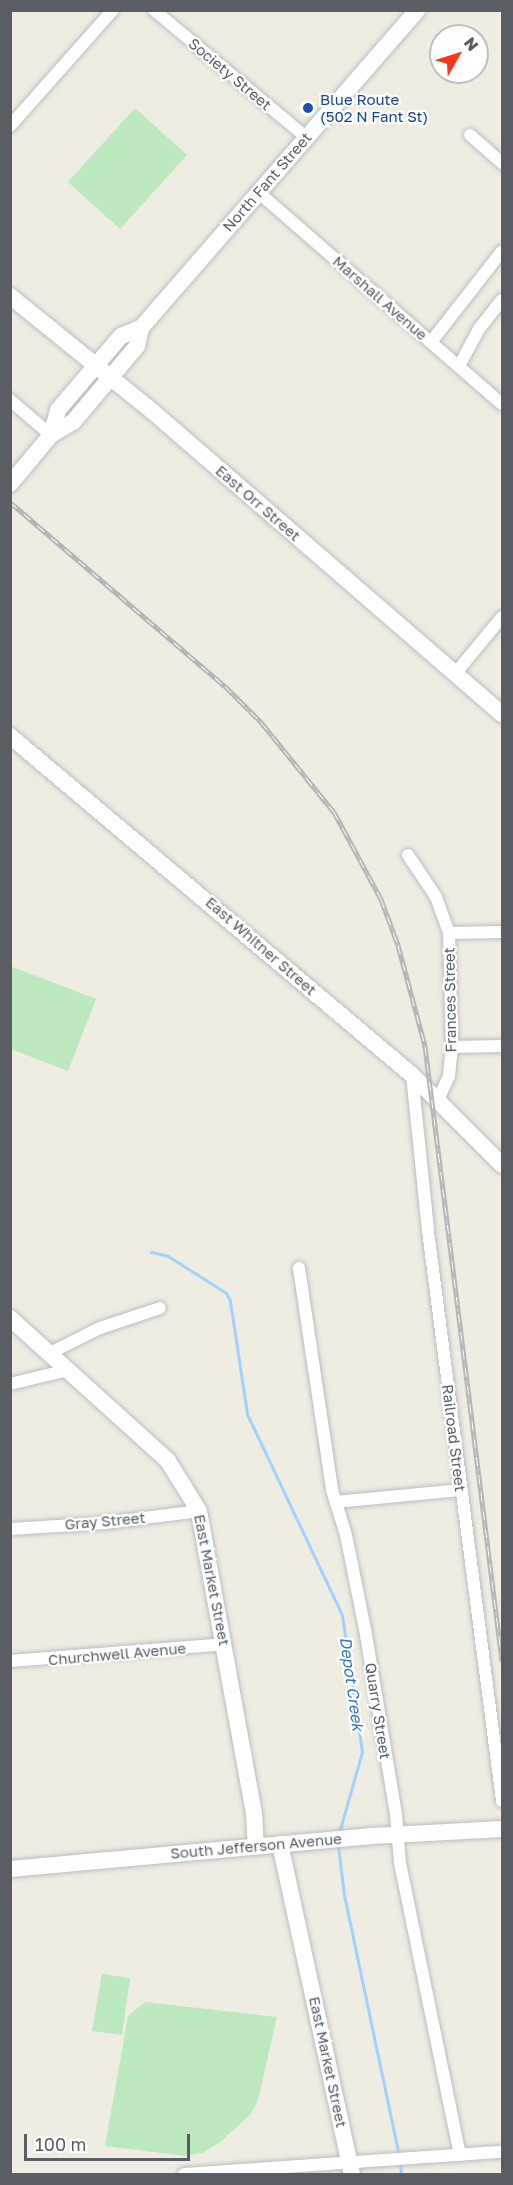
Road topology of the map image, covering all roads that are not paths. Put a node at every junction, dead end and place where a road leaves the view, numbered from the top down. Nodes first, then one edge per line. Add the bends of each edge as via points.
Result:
1 (113, 10) edge
2 (154, 10) edge
3 (417, 10) edge
4 (10, 126) edge
5 (470, 135) dead end
6 (306, 137) junction
7 (502, 163) edge
8 (258, 192) junction
9 (502, 252) edge
10 (10, 296) edge
11 (502, 300) edge
12 (141, 328) junction
13 (431, 342) junction
14 (96, 366) junction
15 (459, 366) junction
16 (111, 377) junction
17 (10, 400) edge
18 (502, 404) edge
19 (51, 435) junction
20 (10, 484) edge
21 (502, 617) edge
22 (455, 674) junction
23 (502, 714) edge
24 (10, 736) edge
25 (408, 855) dead end
26 (449, 933) junction
27 (502, 933) edge
28 (502, 1046) edge
29 (452, 1047) junction
30 (412, 1075) junction
31 (438, 1100) junction
32 (502, 1165) edge
33 (299, 1268) dead end
34 (160, 1308) dead end
35 (10, 1318) edge
36 (50, 1353) junction
37 (68, 1370) junction
38 (10, 1384) edge
39 (461, 1490) junction
40 (336, 1502) junction
41 (199, 1511) junction
42 (10, 1529) edge
43 (224, 1644) junction
44 (10, 1661) edge
45 (502, 1801) edge
46 (502, 1828) edge
47 (398, 1834) junction
48 (280, 1844) junction
49 (256, 1846) junction
50 (10, 1869) edge
51 (502, 2152) edge
52 (460, 2155) junction
53 (351, 2168) edge
54 (209, 2174) edge
55 (184, 2175) edge

1 - 4 street
2 - 6 street, Society Street
3 - 6 street, North Fant Street
5 - 7 street
6 - 8 street, North Fant Street
8 - 12 street, North Fant Street
8 - 13 street, Marshall Avenue
9 - 13 street
10 - 14 street, East Orr Street
11 - 15 street via 479,329
12 - 14 street, North Fant Street via 121,336
12 - 16 street, North Fant Street via 137,346
13 - 15 street, Marshall Avenue
14 - 16 street, East Orr Street
14 - 19 street, North Fant Street via 58,410
15 - 18 street, Marshall Avenue
16 - 19 street, North Fant Street via 73,422
16 - 22 street, East Orr Street
17 - 19 street
19 - 20 street, North Fant Street
21 - 22 street
22 - 23 street, East Orr Street
24 - 30 street, East Whitner Street
25 - 26 street, Frances Street via 436,897
26 - 27 street, Frances Street
26 - 29 street, Frances Street
28 - 29 street
29 - 31 street, Frances Street via 449,1076
30 - 31 street, East Whitner Street
30 - 39 street, Railroad Street
31 - 32 street, East Whitner Street
33 - 40 street, Quarry Street
34 - 36 street via 100,1328
35 - 36 street, East Market Street
36 - 37 street, East Market Street
37 - 38 street
37 - 41 street, East Market Street via 168,1461
39 - 40 street
39 - 45 street, Railroad Street
40 - 47 street, Quarry Street via 365,1629
41 - 42 street, Gray Street via 105,1523
41 - 43 street, East Market Street
43 - 44 street, Churchwell Avenue
43 - 49 street, East Market Street via 254,1813
46 - 47 street, South Jefferson Avenue
47 - 48 street, South Jefferson Avenue
47 - 52 street, Quarry Street via 400,1863
48 - 49 street, South Jefferson Avenue
48 - 53 street, East Market Street
49 - 50 street, South Jefferson Avenue
51 - 52 street
52 - 53 street via 401,2158
53 - 54 street
54 - 55 street

